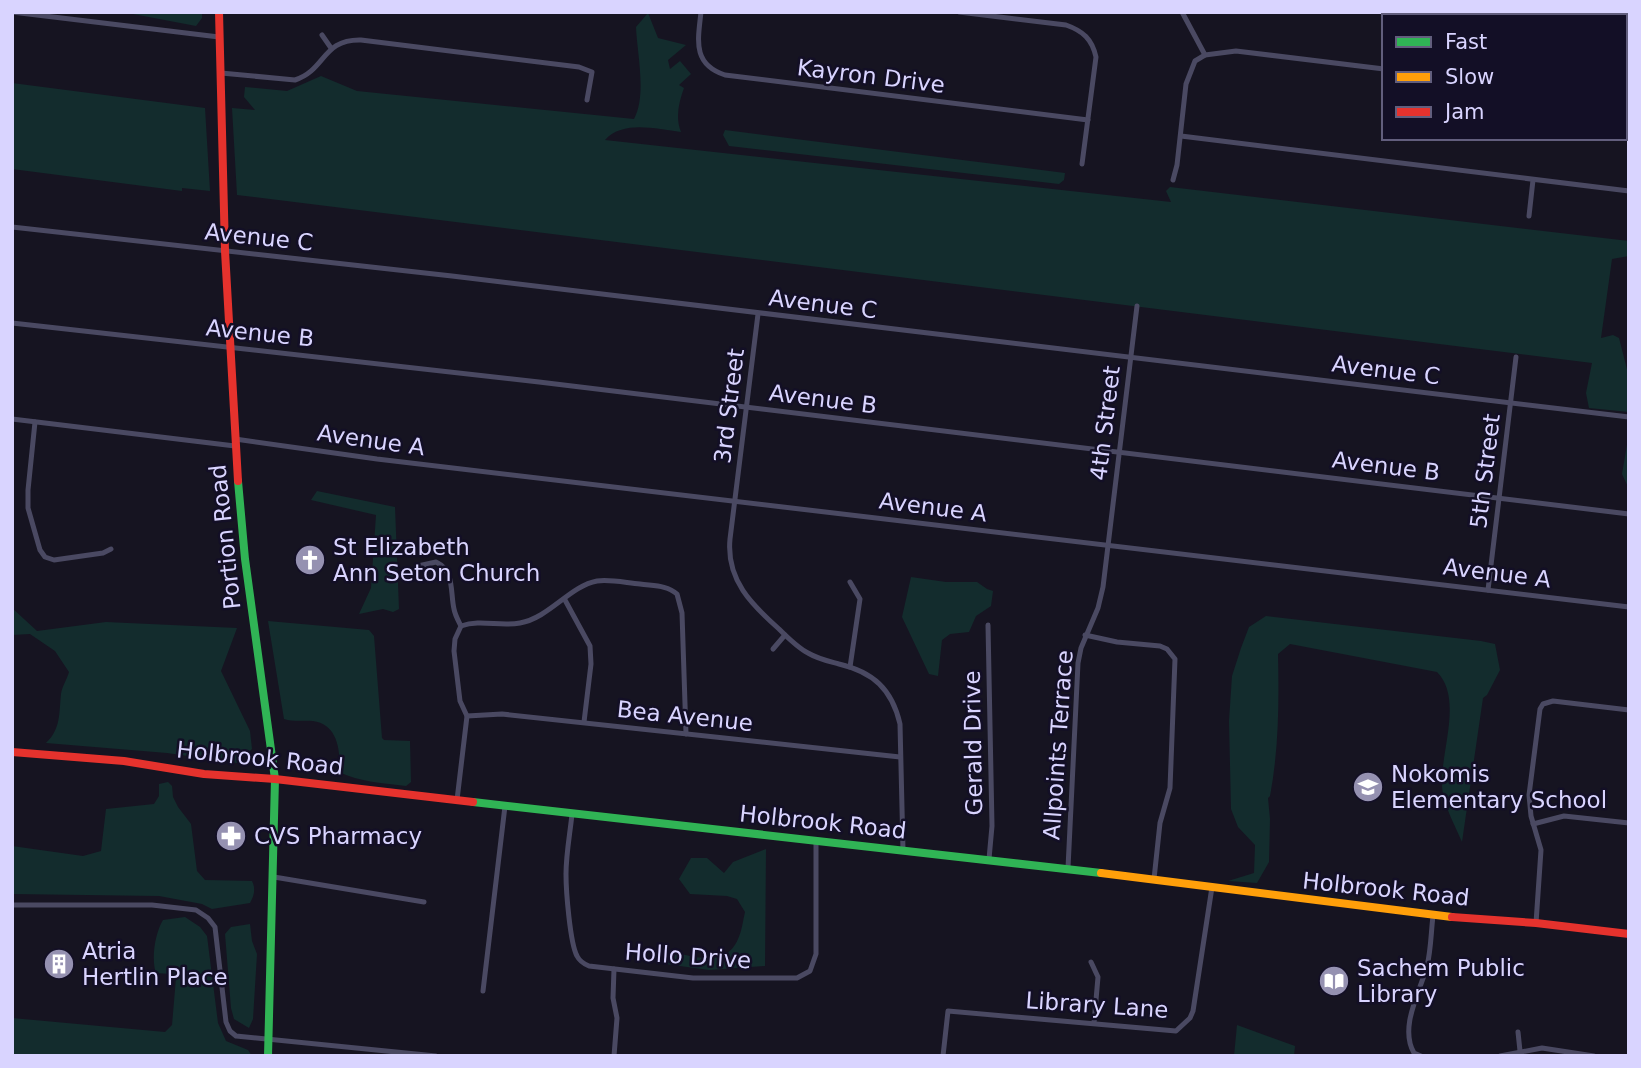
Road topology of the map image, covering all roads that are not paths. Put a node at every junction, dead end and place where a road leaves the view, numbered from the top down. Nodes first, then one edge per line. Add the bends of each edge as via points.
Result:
1 (12, 12) edge
2 (90, 12) edge
3 (219, 12) edge
4 (701, 12) edge
5 (959, 12) edge
6 (1182, 12) edge
7 (89, 21) junction
8 (322, 35) dead end
9 (219, 37) junction
10 (331, 48) junction
11 (1205, 55) junction
12 (1382, 69) edge
13 (221, 73) junction
14 (587, 100) dead end
15 (1087, 120) junction
16 (1181, 136) junction
17 (1082, 163) dead end
18 (1173, 180) dead end
19 (1533, 180) junction
20 (1629, 191) edge
21 (1529, 216) dead end
22 (12, 227) edge
23 (225, 251) junction
24 (1137, 306) dead end
25 (758, 314) junction
26 (12, 323) edge
27 (231, 347) junction
28 (1516, 356) dead end
29 (1130, 358) junction
30 (1511, 402) junction
31 (745, 408) junction
32 (1629, 417) edge
33 (12, 419) edge
34 (35, 422) junction
35 (235, 442) junction
36 (1119, 452) junction
37 (1499, 497) junction
38 (735, 502) junction
39 (1629, 514) edge
40 (1108, 545) junction
41 (111, 549) dead end
42 (418, 566) dead end
43 (850, 583) dead end
44 (1488, 590) junction
45 (565, 600) junction
46 (1629, 607) edge
47 (988, 625) dead end
48 (461, 626) junction
49 (785, 635) junction
50 (1085, 635) junction
51 (774, 649) dead end
52 (850, 667) junction
53 (1629, 710) edge
54 (467, 716) junction
55 (584, 722) junction
56 (686, 734) junction
57 (12, 752) edge
58 (900, 757) junction
59 (275, 779) junction
60 (457, 800) junction
61 (505, 806) junction
62 (572, 814) junction
63 (1629, 822) edge
64 (1533, 824) junction
65 (816, 841) junction
66 (903, 850) junction
67 (989, 859) junction
68 (1068, 869) junction
69 (274, 877) junction
70 (1154, 879) junction
71 (1212, 887) junction
72 (424, 902) dead end
73 (12, 905) edge
74 (1433, 916) junction
75 (1536, 923) junction
76 (1629, 934) edge
77 (1091, 962) dead end
78 (614, 969) junction
79 (483, 991) dead end
80 (1094, 1023) junction
81 (1518, 1032) dead end
82 (268, 1040) junction
83 (1520, 1051) junction
84 (268, 1056) edge
85 (436, 1056) edge
86 (614, 1056) edge
87 (943, 1056) edge
88 (1421, 1056) edge
89 (1500, 1056) edge
90 (1594, 1056) edge

1 - 7 street
2 - 7 street
3 - 9 street, Portion Road
4 - 15 street, Kayron Drive via 701,57 708,67 725,75
5 - 15 street via 1079,30 1096,57
6 - 11 street
7 - 9 street
8 - 10 street
9 - 13 street, Portion Road
10 - 13 street via 312,71 295,80
10 - 14 street via 361,40 579,67 592,72
11 - 12 street via 1236,51
11 - 16 street via 1195,61 1190,72
13 - 23 street, Portion Road
15 - 17 street
16 - 18 street
16 - 19 street
19 - 20 street
19 - 21 street
22 - 23 street, Avenue C
23 - 25 street, Avenue C
23 - 27 street, Portion Road
24 - 29 street, 4th Street
25 - 29 street, Avenue C
25 - 31 street, 3rd Street
26 - 27 street, Avenue B
27 - 31 street, Avenue B
27 - 35 street, Portion Road
28 - 30 street, 5th Street
29 - 30 street, Avenue C
29 - 36 street, 4th Street
30 - 32 street, Avenue C
30 - 37 street, 5th Street
31 - 36 street, Avenue B
31 - 38 street, 3rd Street
33 - 34 street, Avenue A
34 - 35 street, Avenue A
34 - 41 street via 28,508 40,550 54,560
35 - 38 street, Avenue A
35 - 59 street, Portion Road via 245,559
36 - 37 street, Avenue B
36 - 40 street, 4th Street
37 - 39 street, Avenue B
37 - 44 street, 5th Street
38 - 40 street, Avenue A
38 - 49 street, 3rd Street via 729,549 736,581 751,604
40 - 44 street, Avenue A
40 - 50 street, Allpoints Terrace via 1098,608
42 - 48 street via 436,562 447,570 453,609
43 - 52 street via 860,598
44 - 46 street, Avenue A
45 - 48 street via 520,623
45 - 55 street via 590,646
45 - 56 street via 598,581 666,588 677,594 682,613
47 - 67 street, Gerald Drive
48 - 54 street via 454,650 460,701
49 - 51 street
49 - 52 street, 3rd Street via 807,653
50 - 68 street, Allpoints Terrace via 1077,677
50 - 70 street via 1160,646 1175,660 1171,779
52 - 58 street, 3rd Street via 875,680 894,701 900,723
53 - 64 street via 1553,701 1544,704 1537,718 1529,794
54 - 55 street, Bea Avenue via 502,714
54 - 60 street
55 - 56 street, Bea Avenue
56 - 58 street, Bea Avenue
57 - 59 street, Holbrook Road
58 - 66 street, 3rd Street
59 - 60 street, Holbrook Road
59 - 69 street, Portion Road
60 - 61 street, Holbrook Road
61 - 62 street, Holbrook Road
61 - 79 street
62 - 65 street, Holbrook Road
62 - 78 street, Hollo Drive via 566,876 576,955 583,964
63 - 64 street via 1564,816
64 - 75 street via 1542,867
65 - 66 street, Holbrook Road
65 - 78 street, Hollo Drive via 816,954 804,976 693,978
66 - 67 street, Holbrook Road
67 - 68 street, Holbrook Road
68 - 70 street, Holbrook Road
69 - 72 street
69 - 82 street, Portion Road
70 - 71 street, Holbrook Road
71 - 74 street, Holbrook Road
71 - 80 street, Library Lane via 1190,1018 1176,1031
73 - 82 street via 152,905 195,910 215,927 230,1031
74 - 75 street, Holbrook Road
74 - 88 street via 1427,966 1409,1038 1414,1053
75 - 76 street, Holbrook Road
77 - 80 street via 1098,977
78 - 86 street
80 - 87 street, Library Lane via 948,1010
81 - 83 street
82 - 84 street, Portion Road
82 - 85 street
83 - 89 street
83 - 90 street via 1542,1048

